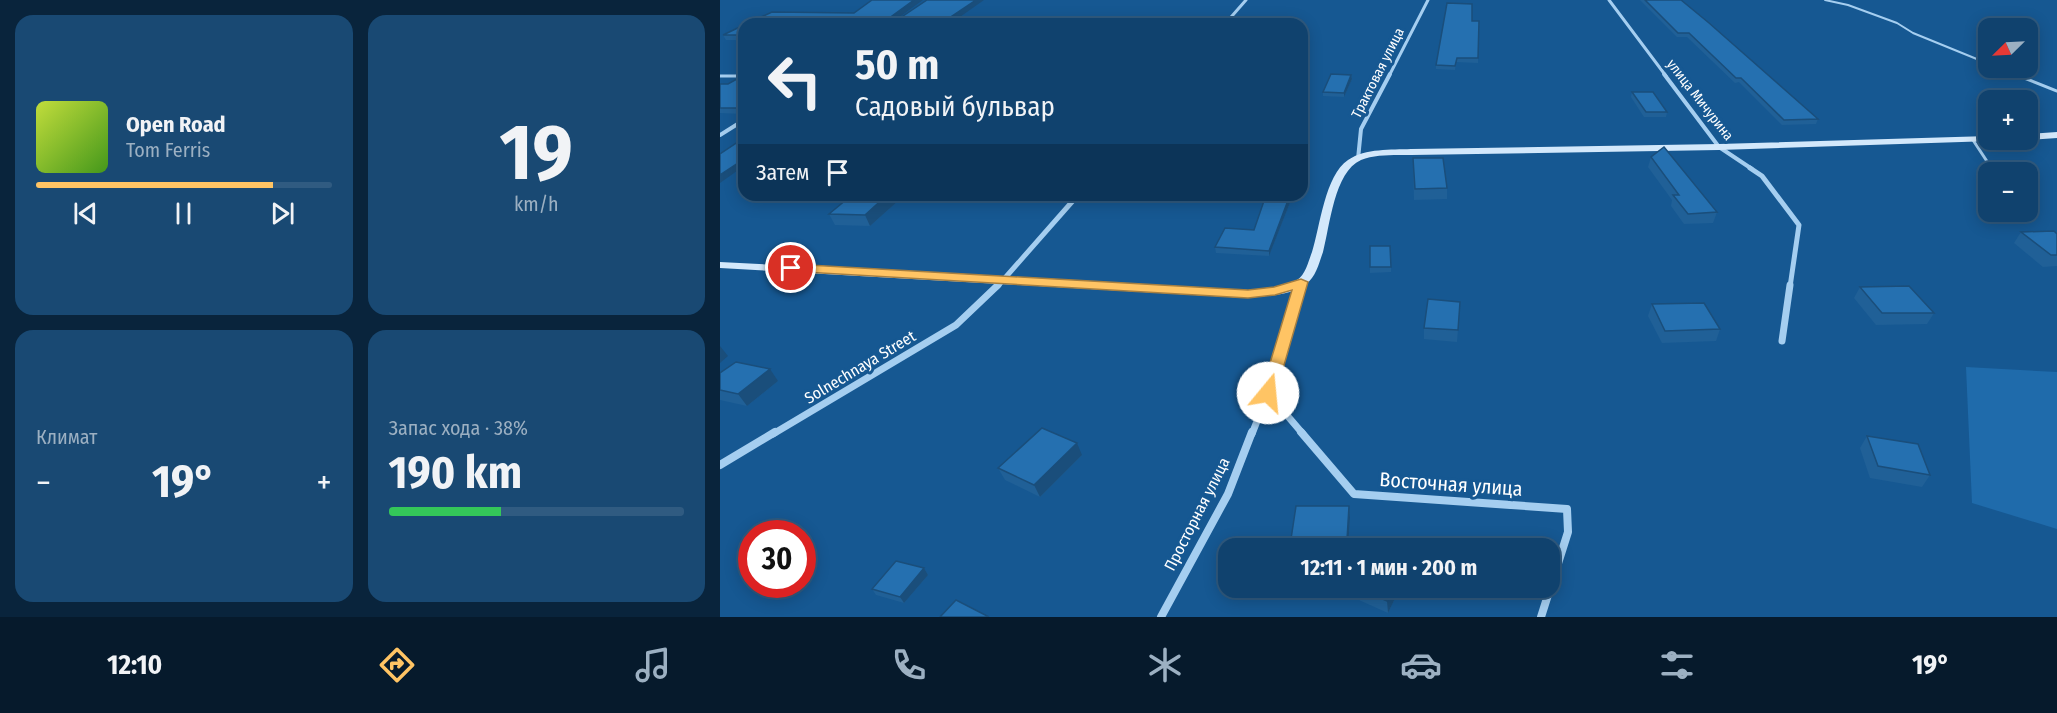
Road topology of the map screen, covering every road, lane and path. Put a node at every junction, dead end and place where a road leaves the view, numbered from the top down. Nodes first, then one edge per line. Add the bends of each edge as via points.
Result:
1 (1246, 0) edge
2 (1428, 0) edge
3 (1609, 0) edge
4 (1825, 0) edge
5 (1230, 18) edge
6 (1978, 60) edge
7 (720, 76) edge
8 (738, 76) edge
9 (2024, 78) edge
10 (2057, 91) edge
11 (738, 124) edge
12 (720, 135) edge
13 (2057, 135) edge
14 (2038, 136) edge
15 (1973, 140) junction
16 (1978, 140) edge
17 (1719, 147) junction
18 (1358, 159) junction
19 (1987, 162) edge
20 (1073, 201) edge
21 (720, 265) edge
22 (1005, 279) junction
23 (1301, 282) junction
24 (1782, 341) dead end
25 (1268, 393) junction
26 (720, 465) edge
27 (1161, 617) edge
28 (1541, 617) edge

1 - 5 street
2 - 18 street, Трактовая улица via 1361,129
3 - 17 street, улица Мичурина
4 - 6 lane via 1897,23
7 - 8 lane
9 - 10 lane
11 - 12 street
13 - 14 street
15 - 16 street
15 - 17 street
15 - 19 lane
17 - 18 street via 1411,152
17 - 24 street, улица Мичурина via 1762,176 1799,225
18 - 23 street, Просторная улица via 1345,167 1337,183 1313,267
20 - 22 street, Solnechnaya Street
21 - 22 street
22 - 23 street via 1248,294 1275,291
22 - 26 street, Solnechnaya Street via 956,325
23 - 25 street, Просторная улица
25 - 27 street, Просторная улица via 1228,494
25 - 28 street, Восточная улица via 1354,494 1567,509 1568,532

